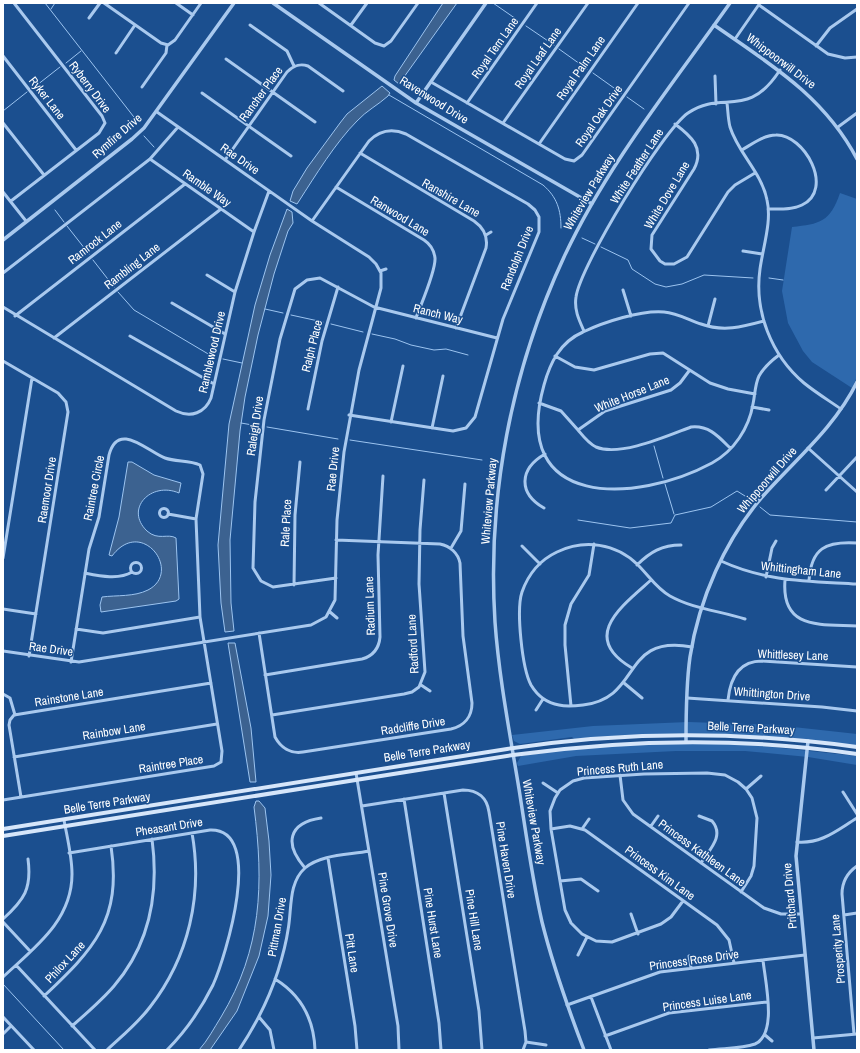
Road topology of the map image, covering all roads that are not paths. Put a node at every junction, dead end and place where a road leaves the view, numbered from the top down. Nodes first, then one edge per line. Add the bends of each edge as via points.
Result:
1 (14, 3) edge
2 (100, 3) edge
3 (104, 3) edge
4 (176, 3) edge
5 (201, 3) edge
6 (234, 3) edge
7 (274, 3) edge
8 (319, 3) edge
9 (367, 3) edge
10 (418, 3) edge
11 (486, 3) edge
12 (537, 3) edge
13 (588, 3) edge
14 (638, 3) edge
15 (689, 3) edge
16 (730, 3) edge
17 (759, 4) edge
18 (857, 9) edge
19 (193, 15) junction
20 (89, 18) dead end
21 (135, 25) junction
22 (250, 25) dead end
23 (714, 25) junction
24 (351, 26) junction
25 (735, 39) junction
26 (167, 45) junction
27 (816, 46) junction
28 (116, 53) dead end
29 (3, 56) edge
30 (857, 57) edge
31 (226, 59) dead end
32 (294, 66) junction
33 (780, 70) junction
34 (715, 76) dead end
35 (431, 82) junction
36 (142, 87) dead end
37 (343, 91) dead end
38 (273, 92) junction
39 (202, 93) dead end
40 (467, 102) junction
41 (416, 103) junction
42 (727, 103) junction
43 (716, 104) junction
44 (157, 112) junction
45 (857, 113) edge
46 (315, 122) dead end
47 (3, 123) edge
48 (504, 123) junction
49 (675, 124) junction
50 (249, 126) junction
51 (178, 127) junction
52 (838, 127) junction
53 (539, 144) junction
54 (76, 150) junction
55 (742, 150) junction
56 (360, 153) junction
57 (292, 156) dead end
58 (150, 159) junction
59 (857, 159) edge
60 (225, 160) junction
61 (755, 173) junction
62 (44, 175) junction
63 (185, 184) junction
64 (336, 187) junction
65 (3, 192) edge
66 (269, 192) junction
67 (11, 201) junction
68 (592, 204) junction
69 (221, 209) junction
70 (768, 209) junction
71 (26, 221) junction
72 (312, 221) junction
73 (254, 232) junction
74 (491, 232) dead end
75 (486, 234) junction
76 (3, 240) edge
77 (743, 251) dead end
78 (762, 254) junction
79 (386, 269) dead end
80 (380, 271) junction
81 (3, 273) edge
82 (207, 275) dead end
83 (338, 288) junction
84 (622, 290) dead end
85 (235, 292) junction
86 (715, 299) dead end
87 (172, 303) dead end
88 (3, 308) edge
89 (375, 308) junction
90 (15, 316) junction
91 (630, 316) junction
92 (416, 318) junction
93 (764, 321) junction
94 (708, 326) junction
95 (456, 328) junction
96 (584, 331) junction
97 (225, 334) junction
98 (130, 336) dead end
99 (54, 338) junction
100 (497, 338) junction
101 (780, 355) junction
102 (555, 356) junction
103 (3, 361) edge
104 (403, 366) dead end
105 (689, 371) junction
106 (443, 376) dead end
107 (32, 378) junction
108 (857, 382) edge
109 (214, 384) junction
110 (755, 394) junction
111 (539, 403) junction
112 (752, 407) junction
113 (308, 409) dead end
114 (841, 409) junction
115 (770, 410) dead end
116 (349, 415) junction
117 (391, 422) junction
118 (432, 428) junction
119 (578, 430) junction
120 (730, 448) junction
121 (808, 448) junction
122 (545, 454) junction
123 (857, 457) edge
124 (300, 462) dead end
125 (383, 476) dead end
126 (839, 477) junction
127 (424, 480) dead end
128 (465, 484) dead end
129 (826, 490) dead end
130 (857, 492) edge
131 (544, 508) dead end
132 (168, 514) dead end
133 (196, 519) junction
134 (336, 540) junction
135 (378, 541) junction
136 (776, 541) dead end
137 (420, 543) junction
138 (857, 543) edge
139 (594, 544) junction
140 (681, 545) dead end
141 (522, 546) dead end
142 (451, 548) junction
143 (3, 558) edge
144 (721, 561) junction
145 (540, 564) junction
146 (637, 565) junction
147 (132, 572) dead end
148 (85, 573) junction
149 (766, 577) junction
150 (336, 578) junction
151 (651, 580) junction
152 (785, 580) junction
153 (809, 581) junction
154 (857, 584) edge
155 (294, 585) junction
156 (702, 608) junction
157 (3, 609) edge
158 (330, 612) junction
159 (36, 614) junction
160 (200, 617) junction
161 (337, 618) dead end
162 (745, 619) dead end
163 (857, 626) edge
164 (76, 629) junction
165 (259, 633) junction
166 (204, 642) junction
167 (692, 647) junction
168 (3, 651) edge
169 (375, 651) junction
170 (379, 655) dead end
171 (29, 656) junction
172 (71, 662) junction
173 (857, 667) edge
174 (632, 668) junction
175 (265, 675) junction
176 (211, 683) junction
177 (624, 683) junction
178 (421, 685) junction
179 (430, 691) dead end
180 (3, 694) edge
181 (642, 698) dead end
182 (687, 698) junction
183 (543, 699) junction
184 (728, 700) junction
185 (571, 706) junction
186 (536, 710) dead end
187 (857, 711) edge
188 (15, 715) junction
189 (272, 715) junction
190 (217, 724) junction
191 (686, 734) junction
192 (686, 741) junction
193 (808, 741) junction
194 (857, 747) edge
195 (512, 748) junction
196 (807, 748) junction
197 (857, 754) edge
198 (513, 755) junction
199 (14, 757) junction
200 (356, 773) junction
201 (620, 775) junction
202 (761, 776) dead end
203 (357, 779) junction
204 (544, 783) dead end
205 (746, 789) junction
206 (843, 792) dead end
207 (444, 793) junction
208 (558, 793) junction
209 (21, 797) junction
210 (404, 799) junction
211 (3, 800) edge
212 (362, 806) junction
213 (857, 814) edge
214 (658, 816) dead end
215 (699, 816) dead end
216 (321, 818) dead end
217 (857, 818) edge
218 (589, 819) dead end
219 (64, 820) junction
220 (65, 826) junction
221 (651, 826) junction
222 (3, 829) edge
223 (551, 829) junction
224 (582, 829) junction
225 (192, 833) junction
226 (3, 836) edge
227 (152, 839) junction
228 (797, 842) junction
229 (111, 846) junction
230 (369, 851) junction
231 (69, 853) junction
232 (328, 858) junction
233 (28, 859) dead end
234 (701, 863) junction
235 (857, 866) edge
236 (305, 868) junction
237 (560, 881) junction
238 (598, 891) dead end
239 (741, 892) junction
240 (683, 901) junction
241 (857, 913) edge
242 (631, 914) dead end
243 (801, 914) junction
244 (844, 915) junction
245 (3, 921) edge
246 (638, 934) junction
247 (587, 938) junction
248 (30, 951) junction
249 (578, 955) dead end
250 (805, 955) junction
251 (690, 956) dead end
252 (763, 960) junction
253 (734, 963) junction
254 (16, 965) junction
255 (691, 968) junction
256 (3, 977) edge
257 (275, 978) junction
258 (44, 996) junction
259 (591, 997) junction
260 (767, 1002) junction
261 (567, 1005) junction
262 (3, 1017) edge
263 (259, 1017) junction
264 (11, 1026) junction
265 (72, 1026) junction
266 (3, 1034) edge
267 (856, 1034) edge
268 (765, 1035) junction
269 (605, 1036) junction
270 (813, 1038) junction
271 (772, 1041) dead end
272 (526, 1042) junction
273 (546, 1045) dead end
274 (34, 1050) edge
275 (95, 1050) edge
276 (107, 1050) edge
277 (168, 1050) edge
278 (239, 1050) edge
279 (274, 1050) edge
280 (315, 1050) edge
281 (356, 1050) edge
282 (399, 1050) edge
283 (441, 1050) edge
284 (482, 1050) edge
285 (523, 1050) edge
286 (584, 1050) edge
287 (611, 1050) edge
288 (709, 1050) edge
289 (814, 1050) edge

1 - 54 street, Ryberry Drive via 104,118 102,130
2 - 20 street
3 - 21 street
4 - 19 street
5 - 19 street
6 - 44 street, Rymfire Drive
7 - 41 street, Ravenwood Drive
8 - 24 street
9 - 24 street
10 - 24 street via 385,45 378,44
11 - 35 street
12 - 40 street, Royal Tern Lane
13 - 48 street, Royal Leaf Lane
14 - 53 street, Royal Palm Lane
15 - 53 street, Royal Oak Drive via 579,158 569,161
16 - 23 street, Whiteview Parkway
17 - 25 street
17 - 27 street
18 - 27 street via 830,28
19 - 26 street via 174,42
21 - 26 street
21 - 28 street
22 - 32 street via 287,51
23 - 25 street, Whippoorwill Drive
23 - 68 street, Whiteview Parkway
25 - 33 street, Whippoorwill Drive
26 - 36 street via 165,54
27 - 30 street via 834,56
29 - 54 street, Ryker Lane
31 - 38 street
32 - 37 street, Rancher Place via 310,67
32 - 38 street, Rancher Place
33 - 42 street, White Feather Lane via 769,85 756,96 741,102
33 - 52 street, Whippoorwill Drive via 806,91
34 - 43 street
35 - 40 street, Royal Oak Drive
35 - 41 street
38 - 46 street
38 - 50 street, Rancher Place
39 - 50 street
40 - 48 street, Royal Oak Drive
41 - 68 street, Ravenwood Drive
42 - 43 street, White Feather Lane
42 - 55 street via 729,125
43 - 49 street, White Feather Lane via 692,110
44 - 51 street, Rae Drive
44 - 71 street, Rymfire Drive via 132,139
45 - 52 street
47 - 62 street
48 - 53 street, Royal Oak Drive
49 - 61 street, White Dove Lane via 693,139 698,158 694,169 652,235 651,249 660,261 671,264 684,260 730,190
49 - 96 street, White Feather Lane via 607,230 580,284 575,307
50 - 57 street
50 - 60 street, Rancher Place
51 - 58 street
51 - 60 street, Rae Drive
52 - 59 street, Whippoorwill Drive
54 - 62 street, Ryberry Drive
55 - 61 street
55 - 70 street via 769,136 784,136 798,145 814,169 816,187 806,202 794,208
56 - 64 street, Randolph Drive
56 - 75 street, Ranshire Lane via 476,222
56 - 100 street, Randolph Drive via 376,135 388,131 401,132 535,210 540,221 539,232 514,289
58 - 63 street, Ramble Way
58 - 81 street
60 - 66 street, Rae Drive
61 - 70 street via 764,188
62 - 67 street, Ryberry Drive
63 - 69 street, Ramble Way
63 - 90 street, Ramrock Lane
64 - 72 street, Randolph Drive
64 - 92 street, Ranwood Lane via 431,246 435,258 434,266
65 - 67 street
66 - 72 street, Rae Drive
66 - 73 street, Ramblewood Drive
67 - 71 street
68 - 195 street, Whiteview Parkway via 560,266 533,333 514,398 501,468 495,534 495,611 500,673
69 - 73 street, Ramble Way
69 - 99 street, Rambling Lane
70 - 78 street
71 - 76 street, Rymfire Drive
72 - 80 street, Rae Drive via 371,259
73 - 85 street, Ramblewood Drive
74 - 75 street
75 - 95 street, Ranshire Lane via 486,248
77 - 78 street
78 - 93 street via 759,290
79 - 80 street
80 - 89 street, Rae Drive via 382,285
82 - 85 street
83 - 89 street, Raleigh Drive
83 - 113 street, Ralph Place via 322,341
83 - 155 street, Raleigh Drive via 324,280 313,278 303,282 294,291 280,339 264,420 255,502 253,568 259,580 269,586
84 - 91 street
85 - 97 street, Ramblewood Drive
86 - 94 street
87 - 97 street
88 - 90 street, Ramblewood Drive
89 - 92 street, Ranch Way
89 - 116 street, Rae Drive
90 - 99 street, Ramblewood Drive
91 - 94 street via 666,312
91 - 96 street
92 - 95 street, Ranch Way
93 - 94 street via 728,329
93 - 101 street
95 - 100 street, Ranch Way
96 - 102 street via 567,343
97 - 109 street, Ramblewood Drive
98 - 109 street
99 - 109 street, Ramblewood Drive via 182,413 194,414 205,408 212,398
100 - 118 street, Randolph Drive via 474,420 466,428 458,430
101 - 110 street via 762,371
101 - 114 street via 804,382
102 - 105 street via 575,367 592,370 659,353 670,356
102 - 111 street
103 - 107 street, Raemoor Drive
104 - 117 street
105 - 110 street via 720,386
105 - 119 street, White Horse Lane via 671,390 605,411
106 - 118 street
107 - 143 street
107 - 159 street, Raemoor Drive via 62,397 68,412
108 - 114 street, Whippoorwill Drive
110 - 112 street
111 - 119 street via 561,411
111 - 122 street via 537,427
112 - 115 street
112 - 120 street via 744,430
114 - 121 street, Whippoorwill Drive
116 - 117 street, Randolph Drive
116 - 134 street, Rae Drive via 340,482
117 - 118 street, Randolph Drive
119 - 120 street via 591,444 598,448 608,448 641,444 691,427 699,427 712,431
120 - 122 street via 711,463 675,478 647,486 608,490 588,488 573,481 556,469
121 - 126 street
121 - 144 street, Whippoorwill Drive via 755,506
122 - 131 street via 530,465 525,480 530,498
123 - 126 street
124 - 155 street, Rale Place
125 - 135 street, Radium Lane
126 - 129 street
126 - 130 street
127 - 137 street, Radford Lane
128 - 142 street via 461,531
132 - 133 street
133 - 148 street, Raintree Circle via 203,477 201,466 164,458 132,440 118,441 109,453 99,517 91,540
133 - 160 street, Raintree Circle
134 - 135 street
134 - 150 street, Rae Drive
135 - 137 street
135 - 169 street, Radium Lane via 380,637
136 - 149 street
137 - 142 street via 441,544
137 - 178 street, Radford Lane via 420,599 425,670
138 - 153 street via 835,542 819,550 811,564
139 - 145 street via 565,548
139 - 146 street via 617,550
139 - 185 street via 590,576 573,600 565,625
140 - 146 street via 659,549
141 - 145 street
142 - 189 street, Radcliffe Drive via 460,563 463,636 472,704 465,722 451,729 296,753 278,742
144 - 149 street, Whittingham Lane
144 - 156 street, Whippoorwill Drive
145 - 183 street via 524,587 519,614 527,676
146 - 151 street
147 - 148 street via 108,577
148 - 164 street, Raintree Circle
149 - 152 street, Whittingham Lane
150 - 155 street, Raleigh Drive
150 - 158 street, Rae Drive via 336,597
151 - 156 street via 670,597
151 - 174 street via 617,611 609,626 608,637 612,650 618,659
152 - 153 street, Whittingham Lane
152 - 163 street via 786,604 799,618 811,623
153 - 154 street, Whittingham Lane
156 - 162 street
156 - 167 street, Whippoorwill Drive
157 - 159 street
158 - 161 street
158 - 165 street, Rae Drive via 313,624
159 - 171 street, Raemoor Drive
160 - 164 street via 103,633
160 - 166 street, Raintree Circle
164 - 172 street, Raintree Circle
165 - 166 street, Rae Drive
165 - 175 street, Radcliffe Drive
166 - 172 street, Rae Drive
166 - 176 street, Raintree Place
167 - 174 street via 672,644 657,647 641,657
167 - 182 street, Whippoorwill Drive
168 - 171 street, Rae Drive
169 - 170 street
169 - 175 street, Radium Lane via 359,660
171 - 172 street, Rae Drive
173 - 184 street, Whittlesey Lane via 752,662 743,666 734,676
174 - 177 street
175 - 189 street, Radcliffe Drive
176 - 188 street, Rainstone Lane
176 - 190 street, Raintree Place
177 - 181 street
177 - 185 street via 603,700
178 - 179 street
178 - 189 street, Radford Lane via 412,692 402,695
180 - 188 street via 10,698
182 - 184 street, Whittington Drive
182 - 191 street, Whippoorwill Drive
183 - 185 street via 559,706
183 - 186 street
184 - 187 street, Whittington Drive
188 - 199 street via 9,723
190 - 199 street, Rainbow Lane
190 - 209 street, Raintree Place via 222,756 217,766
191 - 192 street, Whippoorwill Drive
191 - 193 main road, Belle Terre Parkway
191 - 195 main road, Belle Terre Parkway via 575,740
192 - 196 main road, Belle Terre Parkway
192 - 198 main road, Belle Terre Parkway via 595,745
193 - 194 main road, Belle Terre Parkway
193 - 196 street, Pritchard Drive
195 - 198 street, Whiteview Parkway
195 - 200 main road, Belle Terre Parkway
196 - 197 main road, Belle Terre Parkway
196 - 228 street, Pritchard Drive
198 - 203 main road, Belle Terre Parkway
198 - 261 street, Whiteview Parkway via 540,912
199 - 209 street
200 - 203 street, Pine Grove Drive
200 - 219 main road, Belle Terre Parkway
201 - 205 street, Princess Ruth Lane via 717,774 733,779
201 - 208 street, Princess Ruth Lane via 578,779 567,784
201 - 221 street, Princess Kathleen Lane via 625,804 631,812
202 - 205 street
203 - 212 street, Pine Grove Drive
203 - 220 main road, Belle Terre Parkway
204 - 208 street
205 - 239 street via 756,812 755,856 753,872
206 - 213 street
207 - 210 street, Pine Haven Drive
207 - 272 street, Pine Haven Drive via 473,791 483,797 488,807
207 - 284 street, Pine Hill Lane via 478,1005
208 - 223 street, Princess Ruth Lane via 550,811
209 - 211 street, Raintree Place
210 - 212 street, Pine Haven Drive
210 - 283 street, Pine Hurst Lane
212 - 230 street, Pine Grove Drive
214 - 221 street
215 - 234 street via 712,821 718,833
216 - 236 street via 303,822 293,836 294,853
217 - 228 street via 818,841
218 - 224 street
219 - 220 street
219 - 222 main road, Belle Terre Parkway
220 - 226 main road, Belle Terre Parkway
220 - 231 street
221 - 234 street, Princess Kathleen Lane
223 - 224 street via 570,826
223 - 237 street, Princess Ruth Lane
224 - 240 street, Princess Kim Lane
225 - 227 street, Pheasant Drive
225 - 276 street via 196,864 195,897 183,950 154,1002
225 - 277 street, Pheasant Drive via 218,830 233,840 238,866 236,905 228,945 213,984 193,1018
227 - 229 street, Pheasant Drive
227 - 265 street via 154,896 142,940 116,984
228 - 243 street, Pritchard Drive via 796,861
229 - 231 street, Pheasant Drive
229 - 258 street, Philox Lane via 114,883 104,925 83,958
230 - 232 street
230 - 282 street, Pine Grove Drive via 398,1026
231 - 248 street via 72,878 66,906 51,931
232 - 236 street via 316,861
232 - 281 street, Pitt Lane via 355,1026
233 - 245 street via 29,879 26,891 19,904
234 - 239 street, Princess Kathleen Lane
235 - 244 street, Prosperity Lane via 843,884
236 - 257 street, Pittman Drive via 294,886 287,937
237 - 238 street via 581,879
237 - 247 street, Princess Ruth Lane via 568,918
239 - 243 street, Princess Kathleen Lane via 771,912
240 - 246 street via 665,922
240 - 253 street, Princess Kim Lane via 725,933 732,947
241 - 244 street
242 - 246 street
243 - 250 street, Pritchard Drive
244 - 267 street, Prosperity Lane
245 - 248 street
246 - 247 street via 612,942
247 - 249 street
248 - 254 street
250 - 252 street, Princess Rose Drive
250 - 270 street, Pritchard Drive
251 - 255 street
252 - 253 street, Princess Rose Drive
252 - 260 street
253 - 255 street, Princess Rose Drive
254 - 256 street
254 - 258 street
255 - 259 street, Princess Rose Drive via 650,975
257 - 263 street, Pittman Drive
257 - 280 street via 292,991 305,1009 313,1030
258 - 265 street
259 - 261 street, Princess Rose Drive
259 - 269 street
260 - 268 street via 768,1023
260 - 269 street, Princess Luise Lane via 669,1013
261 - 286 street, Whiteview Parkway
262 - 264 street
263 - 278 street, Pittman Drive
263 - 279 street via 270,1030
264 - 266 street
264 - 274 street
265 - 275 street
267 - 270 street
268 - 271 street
268 - 288 street via 751,1045
269 - 287 street
270 - 289 street, Pritchard Drive
272 - 273 street
272 - 285 street, Pine Haven Drive

